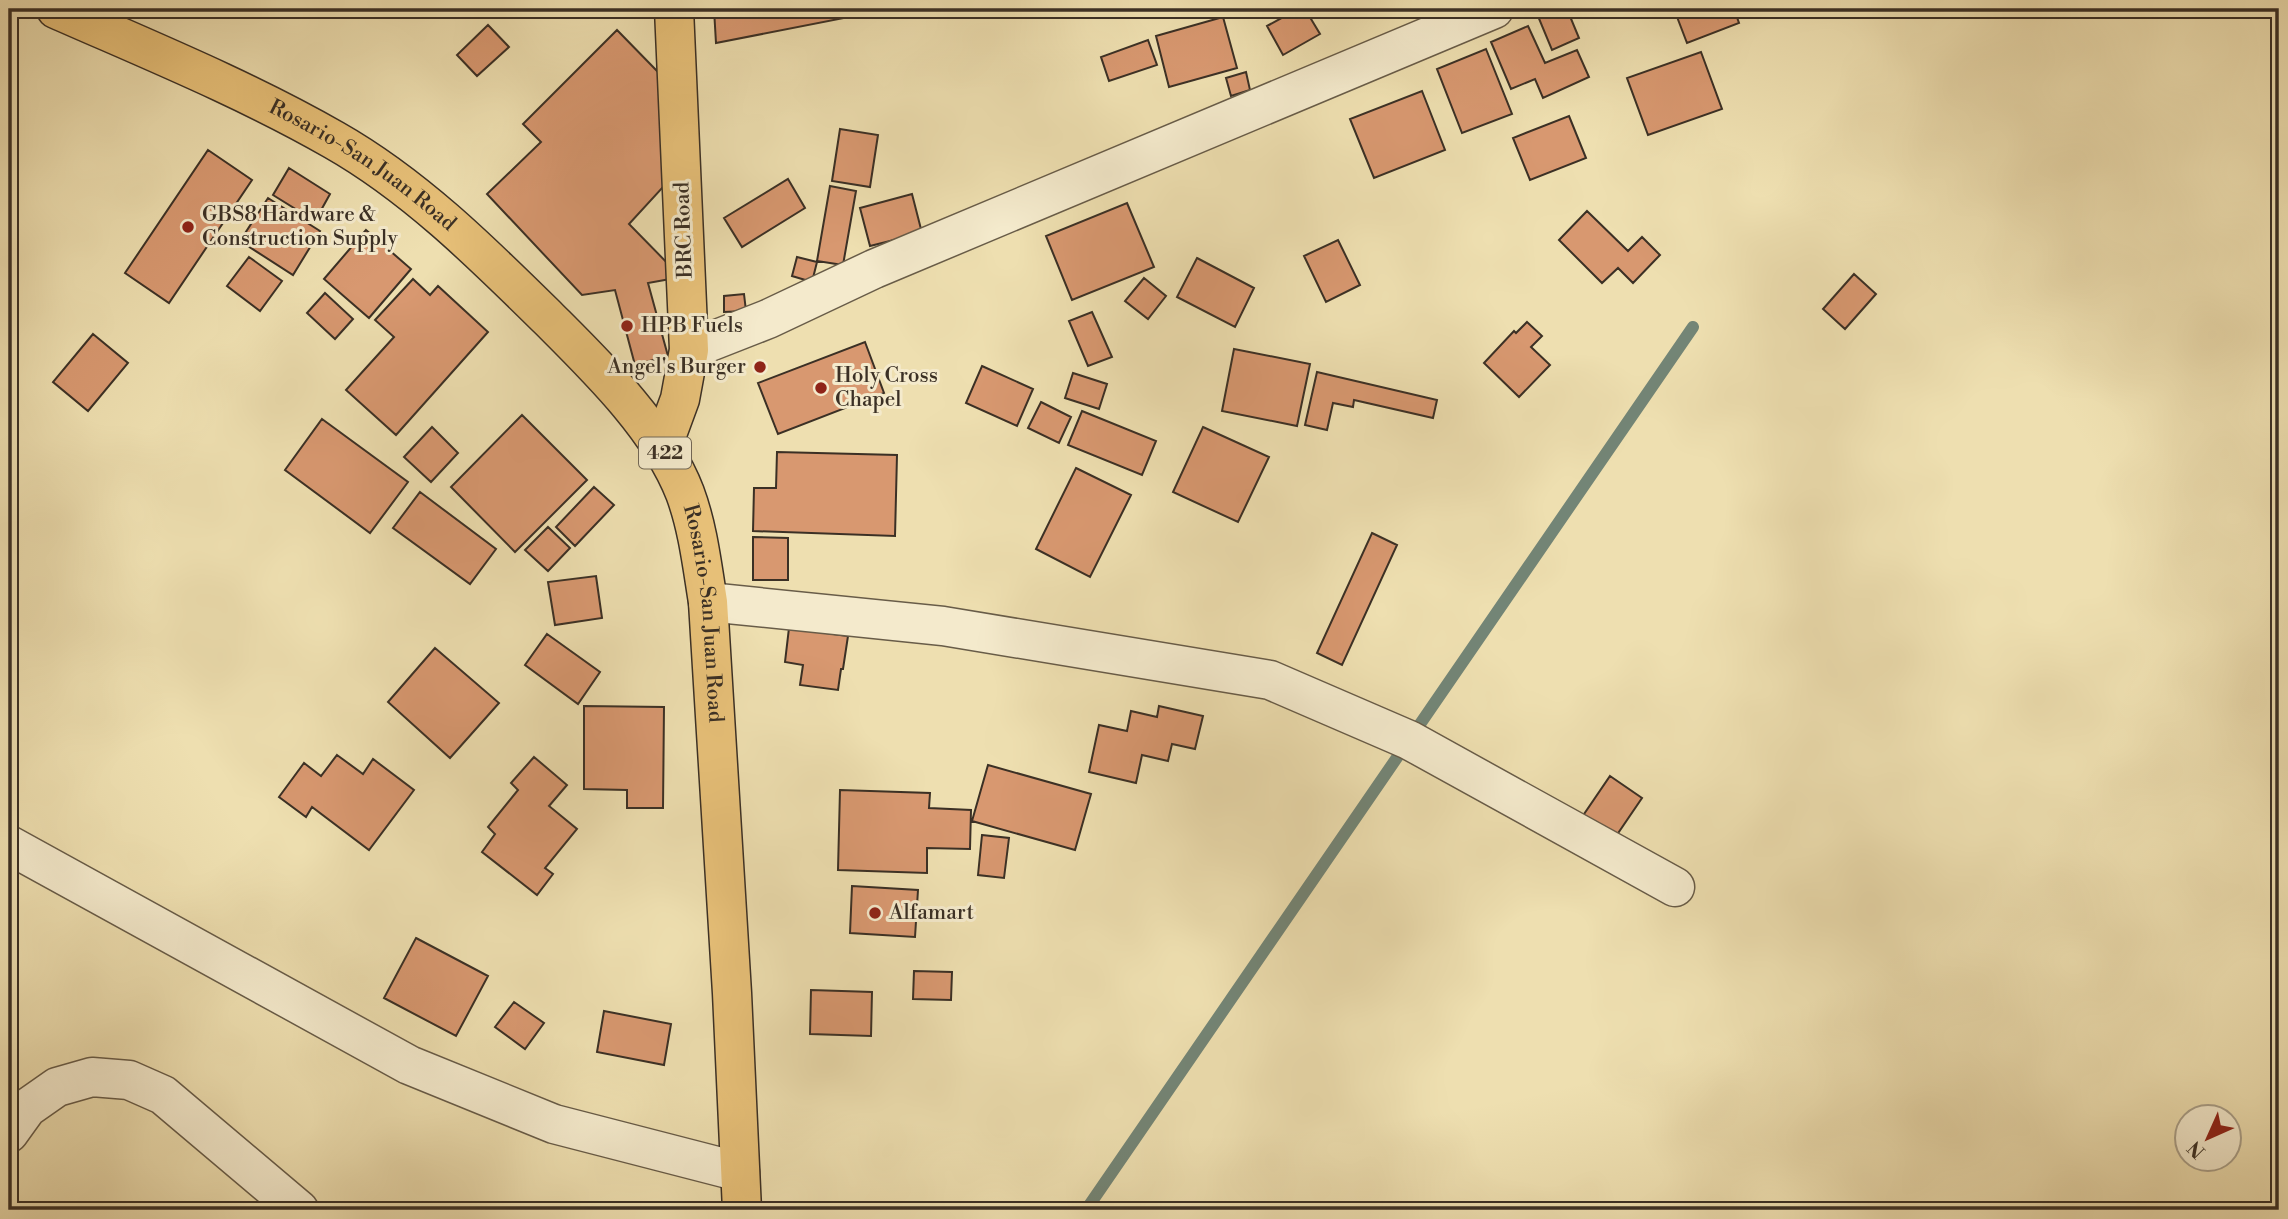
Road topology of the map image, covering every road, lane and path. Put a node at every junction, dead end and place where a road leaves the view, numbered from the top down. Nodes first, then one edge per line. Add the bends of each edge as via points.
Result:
1 (56, 9) edge
2 (674, 9) edge
3 (1494, 9) edge
4 (689, 350) junction
5 (662, 448) junction
6 (708, 602) junction
7 (9, 845) edge
8 (1675, 887) dead end
9 (9, 1133) edge
10 (740, 1172) junction
11 (299, 1210) edge
12 (742, 1210) edge

1 - 5 main road, Rosario-San Juan Road / 422 via 236,89 388,174 441,217 604,374
2 - 4 main road, BRC Road
3 - 4 street
4 - 5 main road, BRC Road via 680,399
5 - 6 main road, Rosario-San Juan Road / 422 via 685,492
6 - 8 street via 943,626 1270,680 1409,740
6 - 10 main road, Rosario-San Juan Road / 422
7 - 10 street via 409,1065 554,1124
9 - 11 street via 27,1108 57,1087 92,1077 129,1080 163,1095
10 - 12 main road, Rosario-San Juan Road / 422

